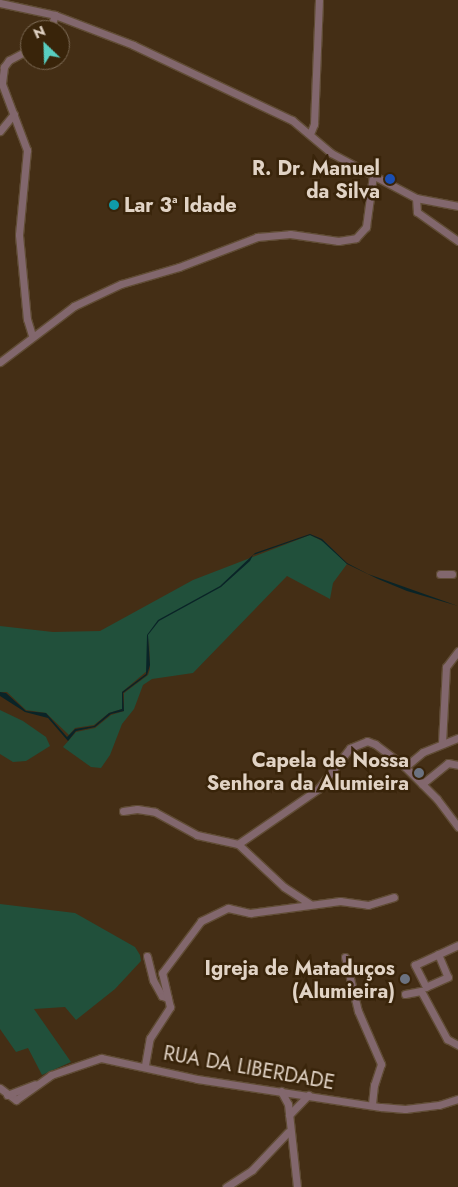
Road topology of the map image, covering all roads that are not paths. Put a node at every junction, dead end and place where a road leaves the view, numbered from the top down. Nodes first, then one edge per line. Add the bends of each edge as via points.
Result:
1 (319, 0) edge
2 (0, 3) edge
3 (19, 3) edge
4 (55, 15) junction
5 (53, 20) edge
6 (20, 54) edge
7 (14, 114) junction
8 (19, 126) junction
9 (3, 129) edge
10 (310, 134) junction
11 (373, 175) junction
12 (416, 198) junction
13 (458, 206) edge
14 (458, 241) edge
15 (32, 335) junction
16 (0, 362) edge
17 (440, 574) dead end
18 (452, 574) dead end
19 (458, 651) edge
20 (458, 738) edge
21 (442, 742) junction
22 (458, 764) edge
23 (405, 767) junction
24 (422, 784) junction
25 (123, 811) dead end
26 (458, 827) edge
27 (238, 844) junction
28 (394, 897) dead end
29 (310, 904) junction
30 (458, 944) edge
31 (438, 954) junction
32 (147, 956) dead end
33 (345, 956) dead end
34 (423, 989) junction
35 (405, 994) dead end
36 (168, 998) junction
37 (458, 1045) edge
38 (145, 1066) junction
39 (0, 1088) edge
40 (282, 1091) junction
41 (308, 1095) junction
42 (458, 1099) edge
43 (372, 1105) junction
44 (289, 1115) junction
45 (288, 1132) junction
46 (226, 1187) edge
47 (297, 1187) edge

1 - 10 street via 314,124
2 - 3 street
3 - 4 street
4 - 5 street
4 - 10 street via 150,53 292,120
6 - 7 street via 9,60 2,75 5,95
7 - 8 street
7 - 9 street
8 - 9 street
8 - 15 street via 27,157 19,235 27,320
10 - 11 street via 331,153
11 - 12 street
11 - 15 street via 366,227 356,238 338,242 290,234 257,237 179,267 121,284 74,306
12 - 13 street
12 - 14 street via 417,212
15 - 16 street
17 - 18 street
19 - 21 street via 446,667
20 - 21 street
21 - 23 street
22 - 24 street via 448,763
23 - 24 street
23 - 27 street via 375,744 366,741 350,748 318,789
24 - 26 street
25 - 27 street via 155,812 196,835
27 - 29 street via 284,887
28 - 29 street via 368,905 340,901
29 - 36 street via 250,913 228,908 201,921 162,972
30 - 31 street
31 - 34 street via 415,965
31 - 34 street via 448,977
32 - 36 street via 153,980 162,996
33 - 43 street via 358,1010 381,1064
34 - 35 street
34 - 37 street via 447,1039
36 - 38 street via 167,1012 150,1038
38 - 39 street, RUA DA LIBERDADE via 92,1059 69,1066 16,1100
38 - 40 street, RUA DA LIBERDADE via 197,1079
40 - 41 street, RUA DA LIBERDADE
40 - 44 street
41 - 43 street, RUA DA LIBERDADE
41 - 44 street
42 - 43 street, RUA DA LIBERDADE via 440,1105 405,1109
44 - 45 street
45 - 46 street via 252,1170
45 - 47 street

